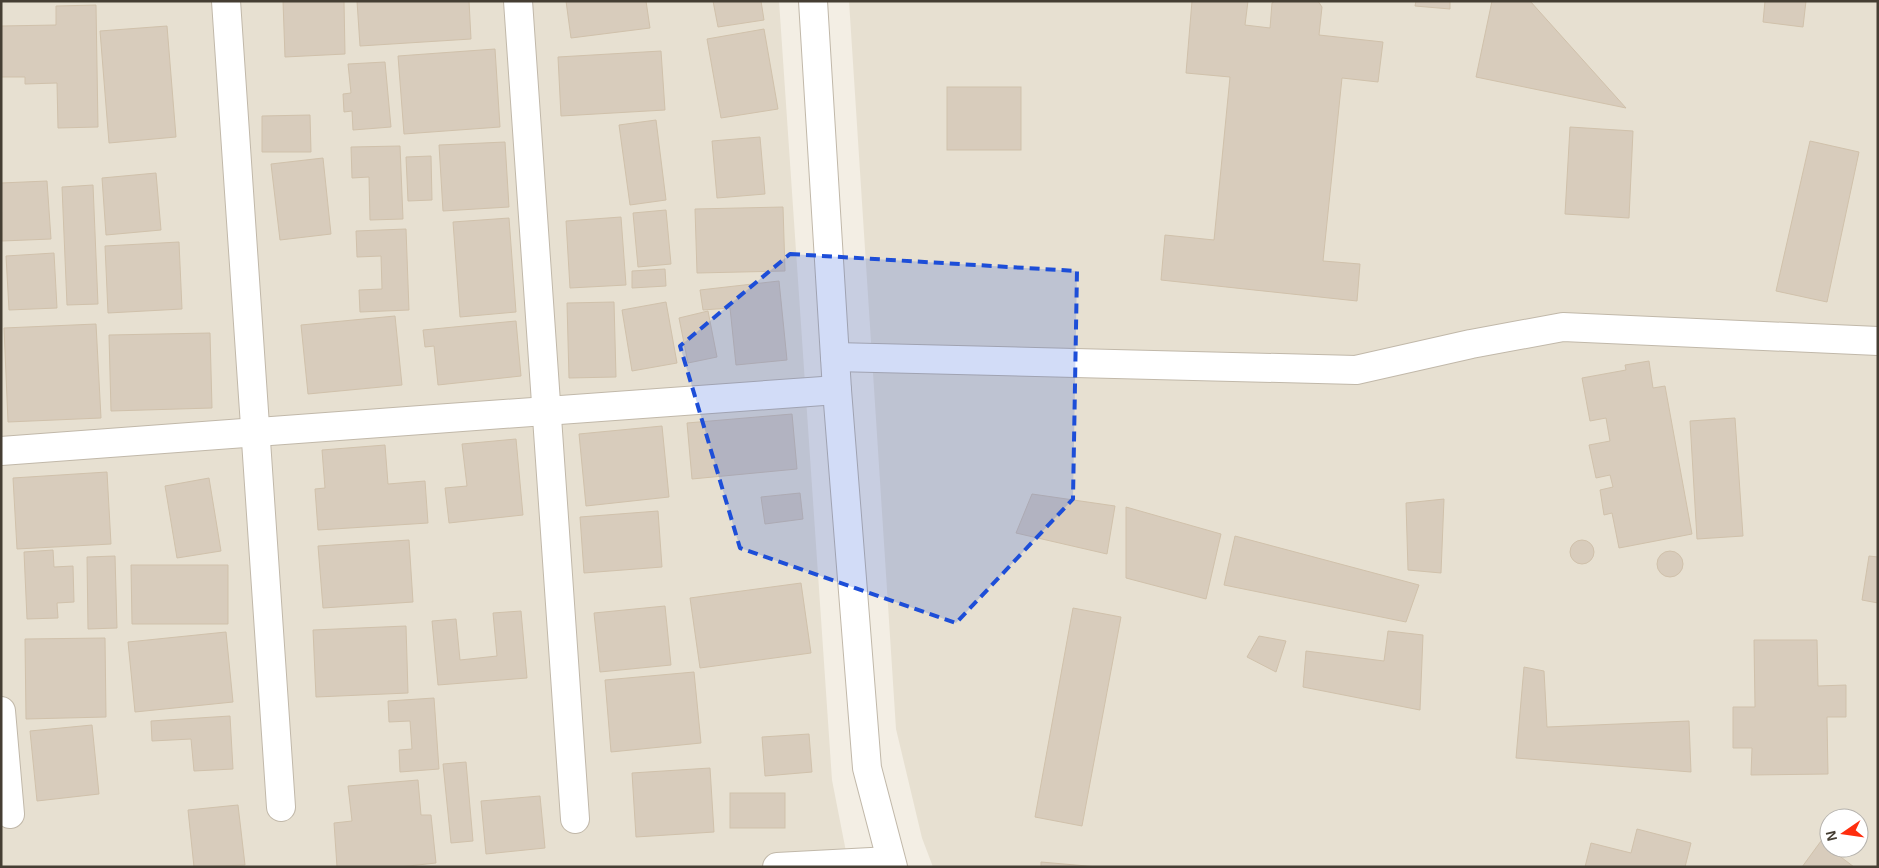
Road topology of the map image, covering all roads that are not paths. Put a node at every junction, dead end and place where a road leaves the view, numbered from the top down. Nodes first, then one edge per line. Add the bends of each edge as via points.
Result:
1 (226, 1) edge
2 (518, 1) edge
3 (813, 1) edge
4 (1878, 341) edge
5 (835, 358) junction
6 (837, 390) junction
7 (547, 410) junction
8 (255, 433) junction
9 (1, 451) edge
10 (1, 712) edge
11 (280, 807) dead end
12 (10, 814) dead end
13 (575, 819) dead end
14 (891, 864) edge
15 (777, 867) edge

1 - 8 street
2 - 7 street
3 - 5 street
4 - 5 street via 1563,327 1356,370
5 - 6 street
6 - 7 street
6 - 14 street via 867,768
7 - 8 street
7 - 13 street
8 - 9 street
8 - 11 street
10 - 12 street
14 - 15 street

